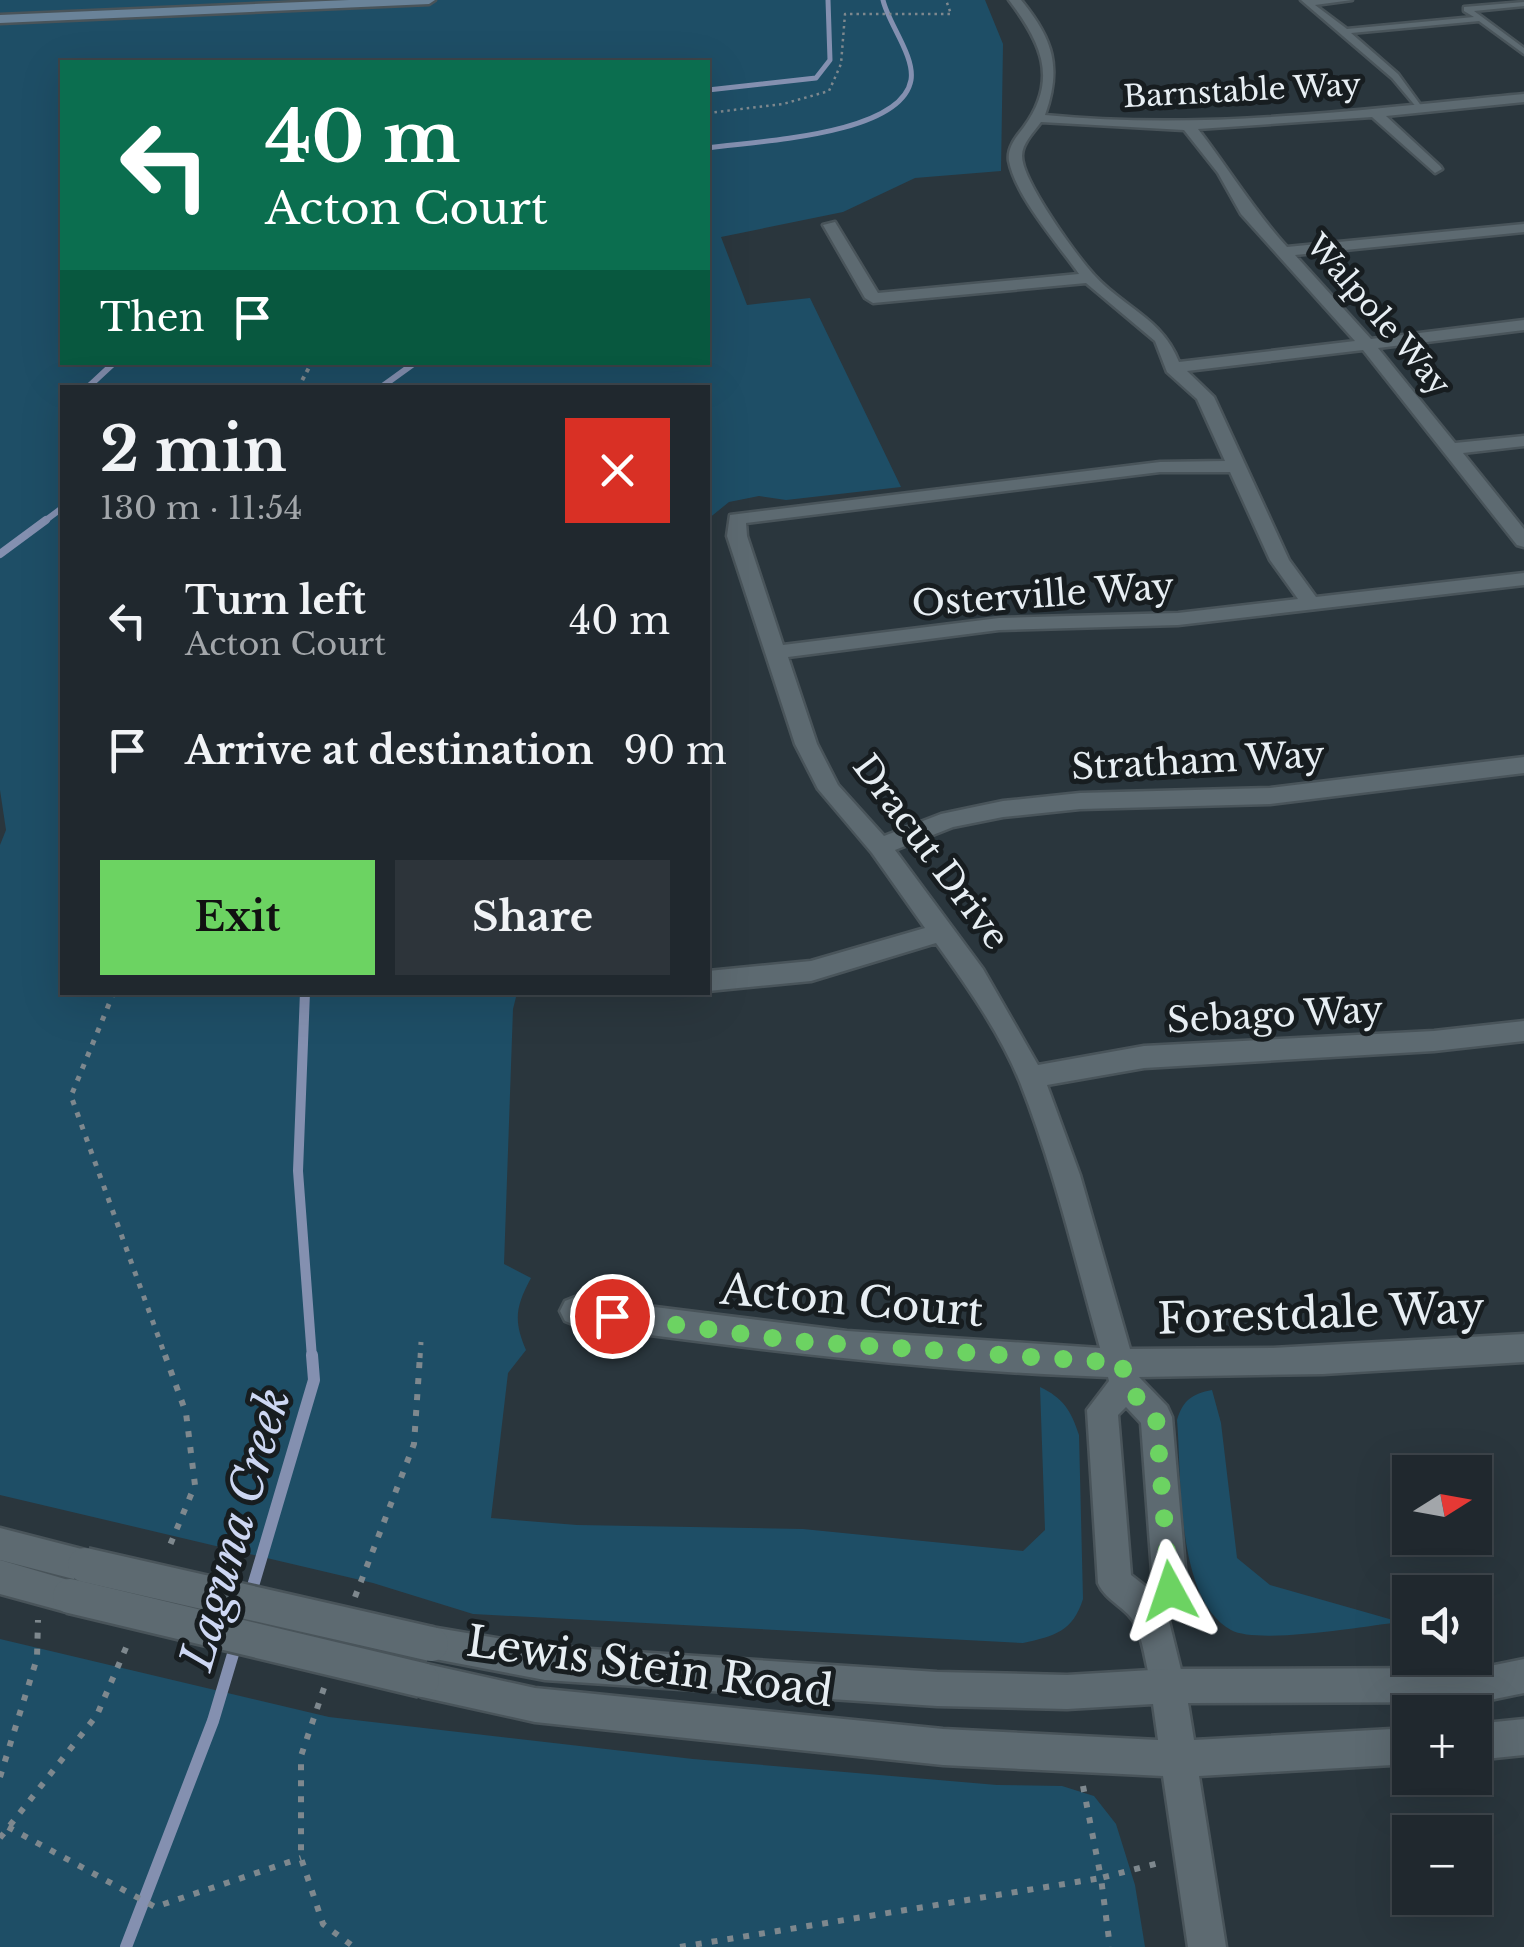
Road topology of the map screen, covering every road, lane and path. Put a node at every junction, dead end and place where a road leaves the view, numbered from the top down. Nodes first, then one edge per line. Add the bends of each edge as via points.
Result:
1 (262, 0) edge
2 (429, 0) edge
3 (946, 0) edge
4 (1015, 0) edge
5 (1348, 0) edge
6 (1454, 0) edge
7 (1307, 2) edge
8 (1524, 4) edge
9 (0, 8) edge
10 (1466, 9) junction
11 (0, 19) edge
12 (1481, 19) junction
13 (1345, 31) junction
14 (1524, 52) edge
15 (1524, 98) edge
16 (1418, 108) junction
17 (1372, 112) junction
18 (710, 113) edge
19 (1036, 118) junction
20 (1189, 127) junction
21 (1435, 168) dead end
22 (830, 225) dead end
23 (1524, 228) edge
24 (1283, 252) junction
25 (1089, 278) junction
26 (1524, 326) edge
27 (1365, 342) junction
28 (1173, 368) junction
29 (1524, 441) edge
30 (1454, 449) junction
31 (1238, 466) junction
32 (1524, 541) edge
33 (1524, 578) edge
34 (1311, 604) junction
35 (778, 652) junction
36 (1524, 765) edge
37 (880, 847) junction
38 (942, 932) junction
39 (710, 981) edge
40 (113, 995) edge
41 (1524, 1031) edge
42 (1031, 1078) junction
43 (576, 1311) dead end
44 (1524, 1348) edge
45 (1124, 1374) junction
46 (0, 1544) edge
47 (165, 1556) dead end
48 (0, 1577) edge
49 (65, 1582) junction
50 (1150, 1612) junction
51 (135, 1626) dead end
52 (1524, 1676) edge
53 (1168, 1686) junction
54 (1524, 1738) edge
55 (1492, 1741) edge
56 (1392, 1747) edge
57 (1076, 1750) junction
58 (1180, 1758) junction
59 (0, 1777) edge
60 (8, 1828) junction
61 (0, 1838) edge
62 (1191, 1855) junction
63 (301, 1858) dead end
64 (1101, 1878) junction
65 (680, 1947) edge
66 (1110, 1947) edge
67 (1206, 1947) edge

1 - 9 main road
2 - 11 main road
3 - 18 path via 951,14 844,14 841,64 828,90 783,104
4 - 19 street via 1042,32 1052,61
5 - 7 lane
6 - 10 lane
7 - 13 lane
8 - 10 lane
10 - 12 lane
12 - 13 lane
12 - 14 lane
13 - 16 lane via 1395,76
15 - 16 street, Barnstable Way
16 - 17 street, Barnstable Way
17 - 20 street, Barnstable Way
17 - 21 street
19 - 20 street, Barnstable Way
19 - 25 street via 1018,144 1017,169
20 - 24 street, Walpole Way
22 - 25 street via 874,298
23 - 24 street
24 - 27 street, Walpole Way
25 - 28 street via 1162,339
26 - 27 street
27 - 28 street
27 - 30 street, Walpole Way
28 - 31 street via 1205,397
29 - 30 street
30 - 32 street, Walpole Way
31 - 34 street via 1280,560
31 - 35 street, Dracut Drive via 1160,467 737,519 737,536
33 - 34 street
34 - 35 street, Osterville Way via 1178,620 999,624
35 - 37 street, Dracut Drive via 806,744
36 - 37 street, Stratham Way via 1270,796 1003,808
37 - 38 street, Dracut Drive
38 - 39 street via 812,971
38 - 42 street, Dracut Drive
40 - 47 path via 72,1096 186,1413 195,1485
41 - 42 street, Sebago Way via 1144,1058
42 - 45 street, Dracut Drive
43 - 45 street, Acton Court
44 - 45 street, Forestdale Way
45 - 50 street, Dracut Drive via 1156,1417 1170,1591
45 - 50 street via 1102,1410 1115,1583
46 - 49 street, Lewis Stein Road
48 - 49 street, Lewis Stein Road
49 - 53 street, Lewis Stein Road, bridge via 544,1664 937,1689
49 - 57 street, Lewis Stein Road, bridge via 422,1680 574,1709 943,1748
49 - 59 path
50 - 53 street
51 - 60 path via 97,1715
52 - 53 street, Lewis Stein Road via 1480,1685
53 - 58 street
54 - 55 street
56 - 58 street, Lewis Stein Road
57 - 58 street, Lewis Stein Road
57 - 64 path
58 - 62 street
60 - 61 path
60 - 63 path via 155,1906
62 - 64 path
62 - 67 street
64 - 65 path
64 - 66 path

